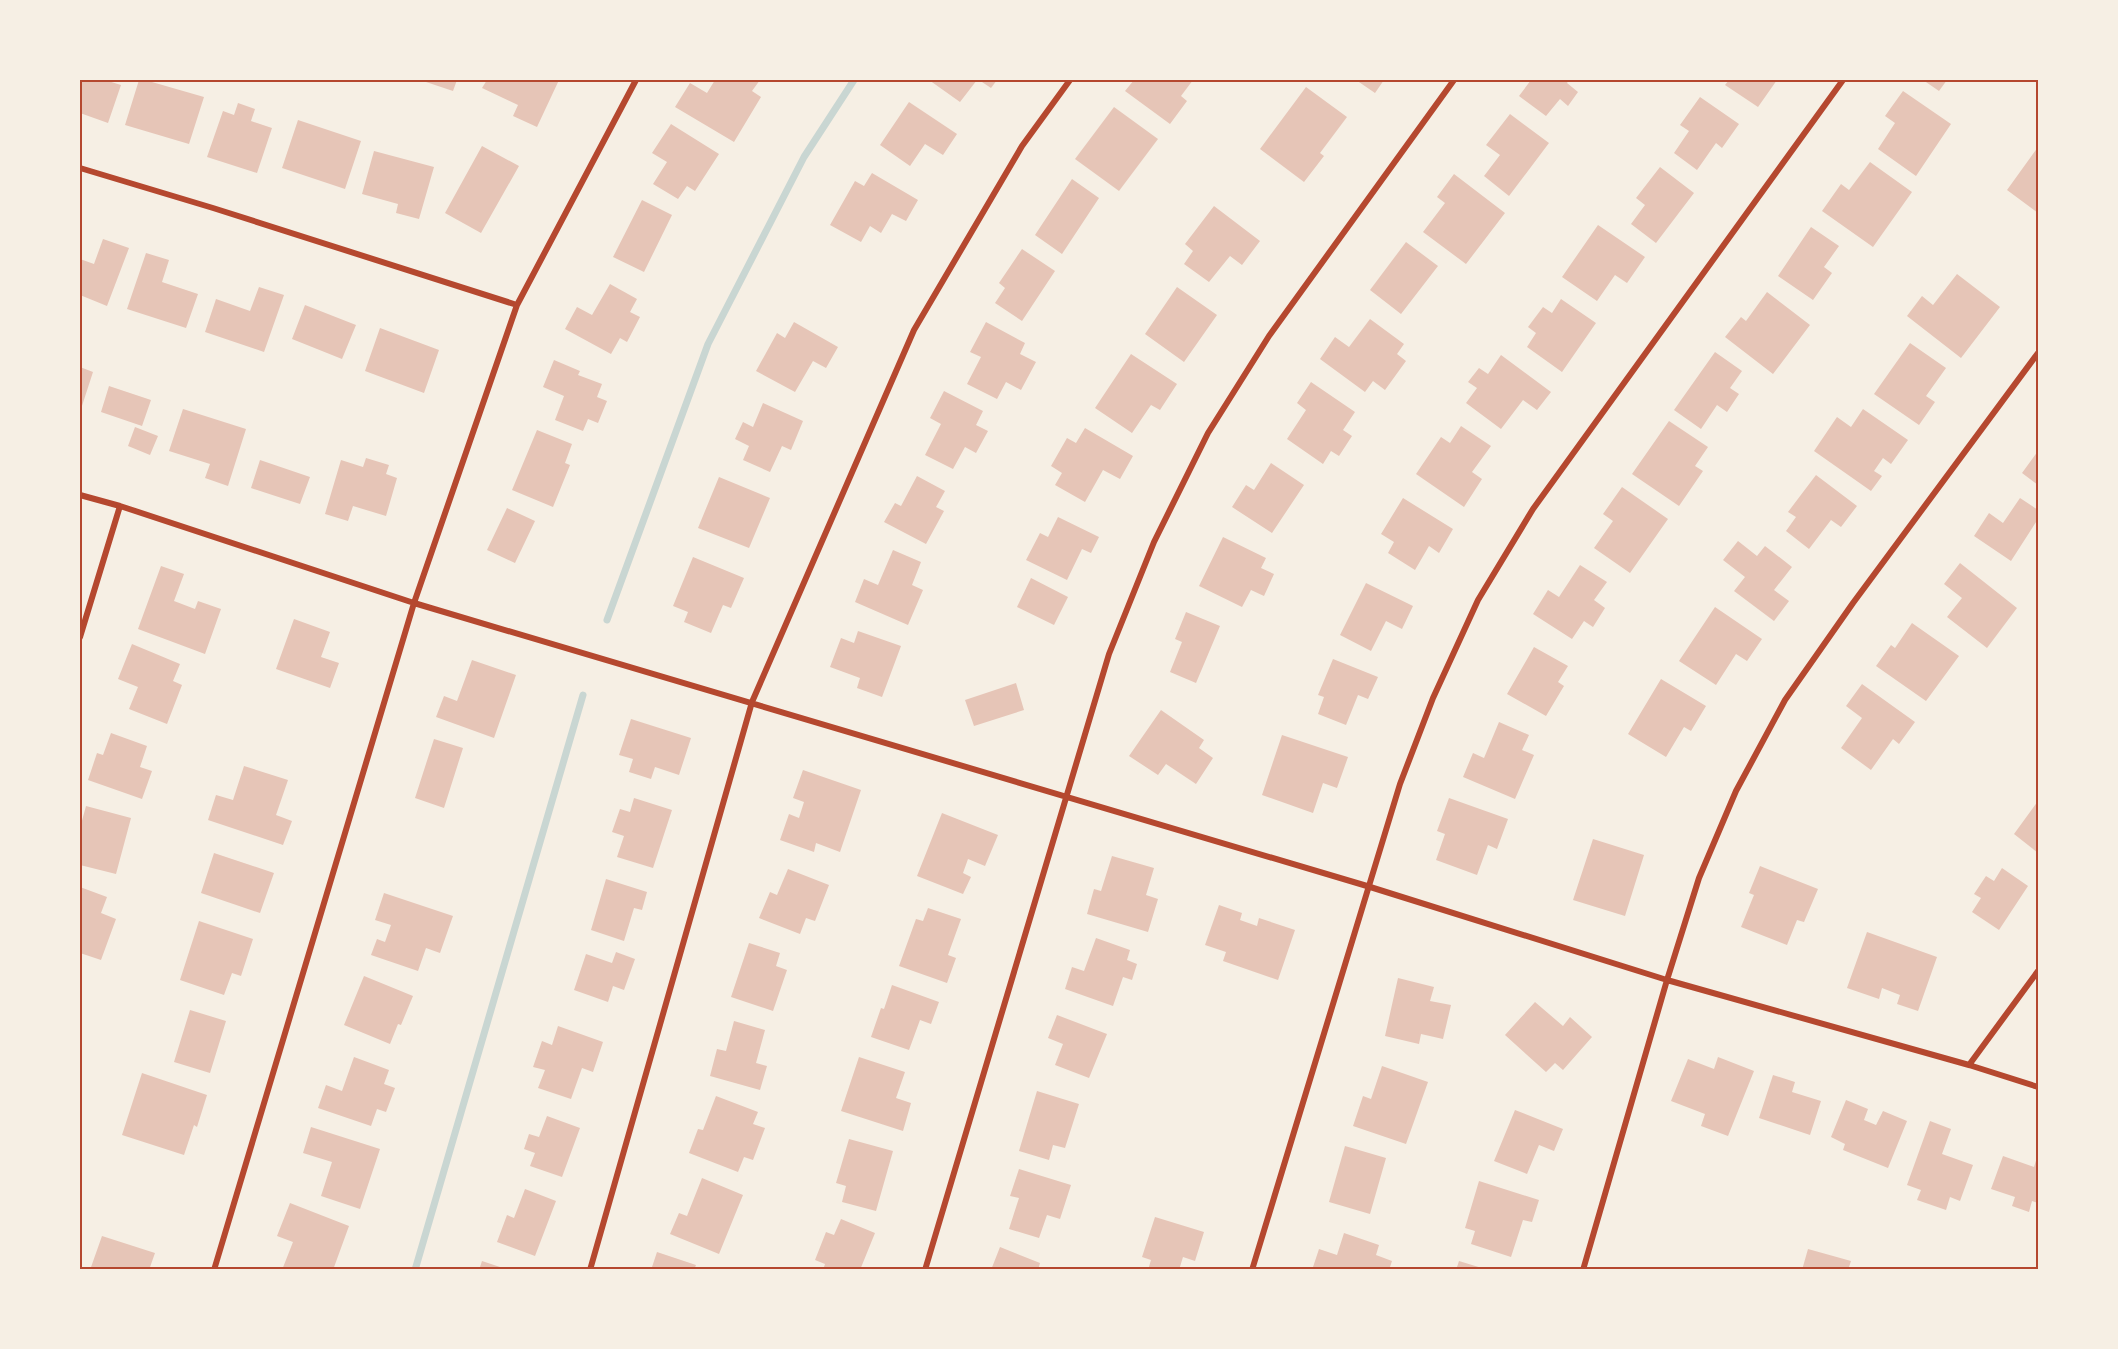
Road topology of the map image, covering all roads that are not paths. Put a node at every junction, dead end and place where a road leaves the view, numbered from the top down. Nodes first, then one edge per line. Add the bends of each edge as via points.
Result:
1 (636, 80) edge
2 (1070, 80) edge
3 (1454, 80) edge
4 (1843, 80) edge
5 (80, 168) edge
6 (517, 305) junction
7 (2038, 353) edge
8 (80, 495) edge
9 (120, 506) junction
10 (414, 603) junction
11 (80, 637) edge
12 (752, 702) junction
13 (1067, 797) junction
14 (1367, 886) junction
15 (2038, 970) edge
16 (1667, 980) junction
17 (1969, 1065) junction
18 (2038, 1087) edge
19 (214, 1269) edge
20 (590, 1269) edge
21 (925, 1269) edge
22 (1252, 1269) edge
23 (1583, 1269) edge

1 - 6 street
2 - 12 street via 1022,146 914,330
3 - 13 street via 1269,336 1208,434 1154,542 1109,654
4 - 14 street via 1533,509 1478,600 1433,698
5 - 6 street
6 - 10 street
7 - 16 street via 1785,700 1726,812 1699,878
8 - 9 street
9 - 10 street
9 - 11 street
10 - 12 street
10 - 19 street
12 - 13 street
12 - 20 street
13 - 14 street
13 - 21 street
14 - 16 street
14 - 22 street
15 - 17 street
16 - 17 street
16 - 23 street
17 - 18 street

